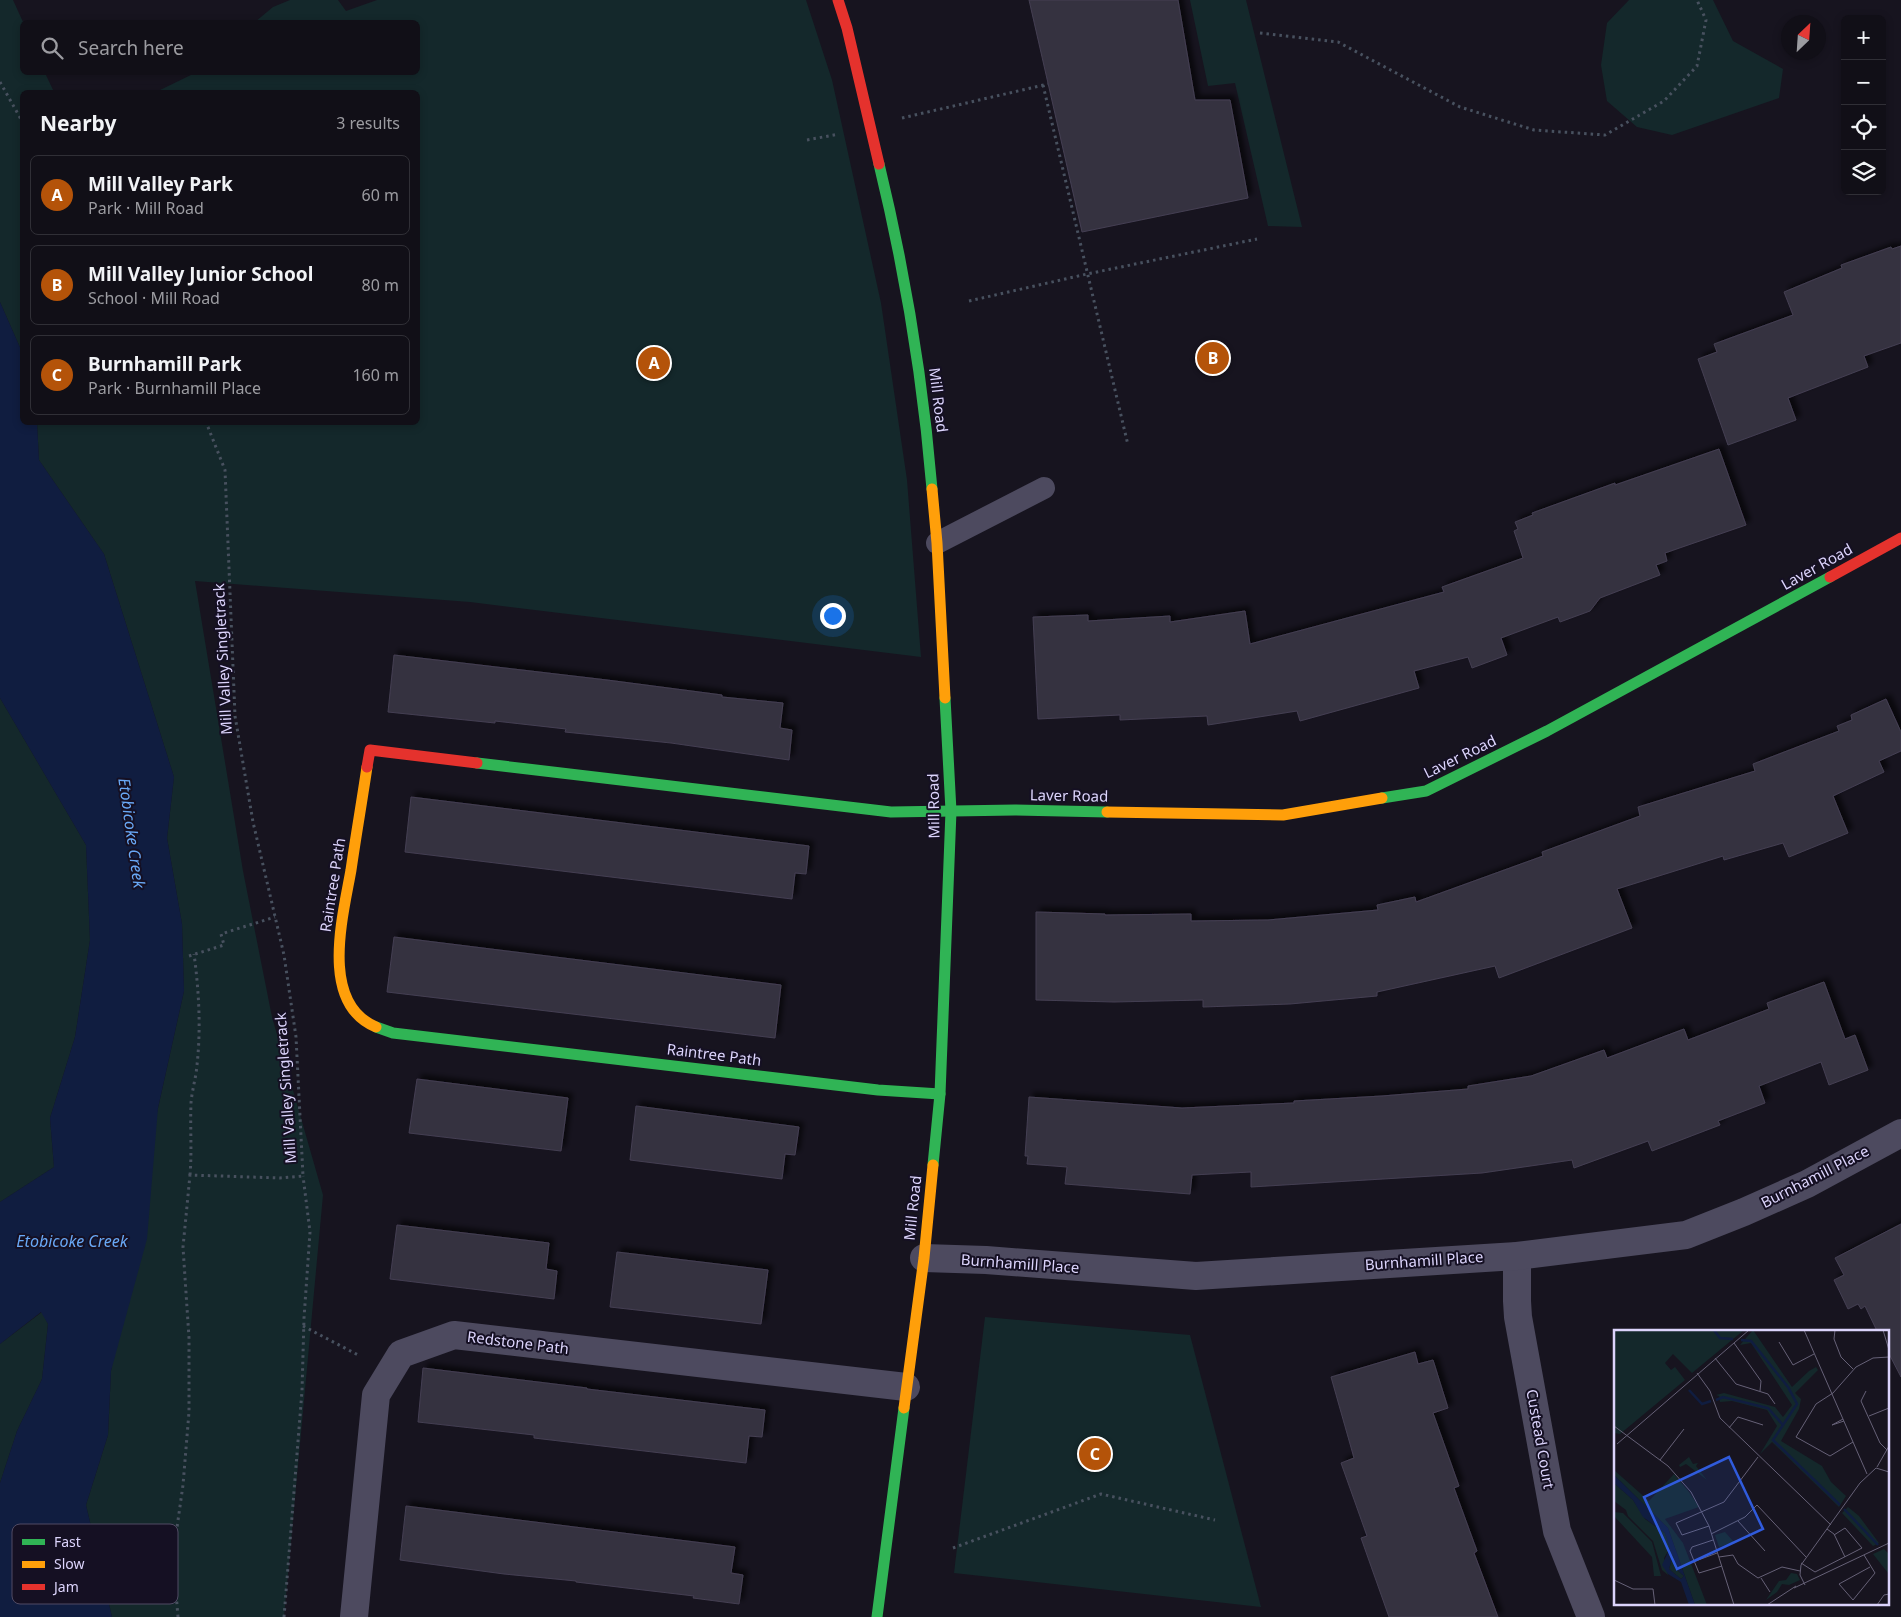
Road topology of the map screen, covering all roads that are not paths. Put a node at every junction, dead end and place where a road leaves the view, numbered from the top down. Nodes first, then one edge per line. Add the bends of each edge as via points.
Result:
1 (838, 0) edge
2 (1044, 488) dead end
3 (1901, 538) edge
4 (937, 544) junction
5 (951, 811) junction
6 (940, 1094) junction
7 (1901, 1133) edge
8 (1517, 1256) junction
9 (924, 1258) junction
10 (906, 1387) junction
11 (357, 1617) edge
12 (877, 1617) edge
13 (1591, 1617) edge

1 - 4 street, Mill Road via 889,205 912,321 927,428
2 - 4 lane
3 - 5 street, Laver Road via 1547,730 1426,791 1283,814
4 - 5 street, Mill Road
5 - 6 street, Mill Road
5 - 6 street, Raintree Path via 891,812 370,750 338,949 350,1005 358,1017 393,1033 878,1090
6 - 9 street, Mill Road
7 - 8 street, Burnhamill Place via 1806,1184 1686,1235
8 - 9 street, Burnhamill Place via 1196,1276
8 - 13 street, Custead Court via 1518,1317 1557,1531
9 - 10 street, Mill Road
10 - 11 street, Redstone Path via 454,1335 401,1354 376,1395
10 - 12 street, Mill Road

